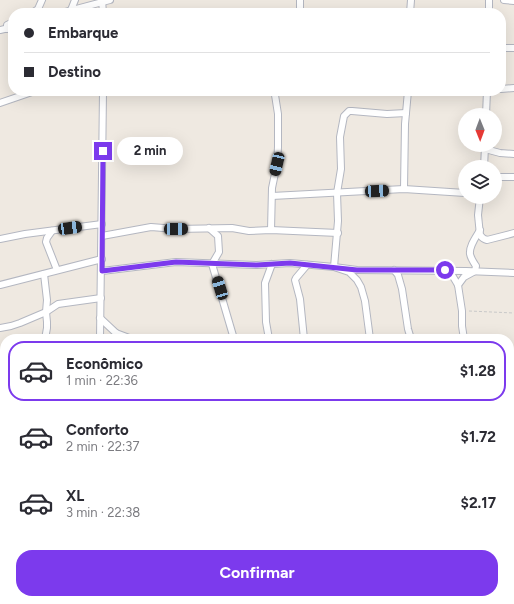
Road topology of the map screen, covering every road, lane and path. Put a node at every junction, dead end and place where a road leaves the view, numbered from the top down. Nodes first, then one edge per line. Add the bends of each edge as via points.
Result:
1 (110, 0) edge
2 (504, 0) edge
3 (102, 1) edge
4 (514, 1) edge
5 (78, 8) edge
6 (20, 96) edge
7 (103, 96) edge
8 (275, 96) edge
9 (408, 96) edge
10 (487, 96) edge
11 (0, 103) edge
12 (486, 108) edge
13 (406, 113) junction
14 (498, 152) edge
15 (514, 154) edge
16 (502, 177) edge
17 (514, 177) edge
18 (404, 189) junction
19 (337, 193) junction
20 (458, 193) edge
21 (272, 196) junction
22 (479, 204) edge
23 (102, 224) junction
24 (209, 228) junction
25 (52, 230) junction
26 (271, 230) junction
27 (480, 230) junction
28 (338, 233) junction
29 (514, 233) edge
30 (102, 236) junction
31 (0, 239) edge
32 (102, 259) junction
33 (212, 264) junction
34 (272, 264) junction
35 (307, 265) junction
36 (334, 267) junction
37 (57, 270) junction
38 (445, 270) junction
39 (102, 271) junction
40 (475, 271) junction
41 (398, 272) junction
42 (514, 273) edge
43 (44, 274) junction
44 (0, 285) edge
45 (458, 285) junction
46 (101, 298) junction
47 (462, 311) junction
48 (46, 312) junction
49 (514, 313) edge
50 (100, 318) junction
51 (0, 328) edge
52 (46, 334) edge
53 (100, 334) edge
54 (116, 334) edge
55 (233, 334) edge
56 (268, 334) edge
57 (304, 334) edge
58 (369, 334) edge
59 (410, 334) edge
60 (463, 334) edge

1 - 3 street
2 - 4 street
3 - 5 street
6 - 11 street
7 - 23 street
8 - 21 street via 278,152
9 - 13 street
10 - 12 street
13 - 18 street
13 - 19 street via 357,111 344,116 340,137 341,169
14 - 15 street
16 - 17 street
18 - 19 street
18 - 20 street
19 - 21 street
19 - 28 street
21 - 26 street
22 - 27 street
23 - 25 street
23 - 30 street
24 - 26 street
24 - 30 street via 151,227
24 - 33 street via 218,236 219,252
25 - 31 street
25 - 37 street via 46,242
26 - 28 street
27 - 29 street via 480,235 487,240
27 - 40 street via 472,243 470,253 476,266
28 - 36 street
30 - 32 street
32 - 37 street
32 - 39 street
33 - 34 street
33 - 39 street via 176,262
33 - 55 street
34 - 35 street
34 - 56 street via 265,283
35 - 36 street
35 - 57 street via 295,280
36 - 41 street
36 - 58 street via 349,272 361,287
37 - 43 street
38 - 40 street
38 - 41 street
38 - 45 street via 452,275
39 - 46 street
40 - 42 street
40 - 45 street
41 - 59 street
43 - 44 street
43 - 48 street
45 - 47 street
46 - 48 street via 58,304
46 - 50 street
47 - 49 path
47 - 60 street
48 - 51 street
48 - 52 street
50 - 53 street
50 - 54 street

